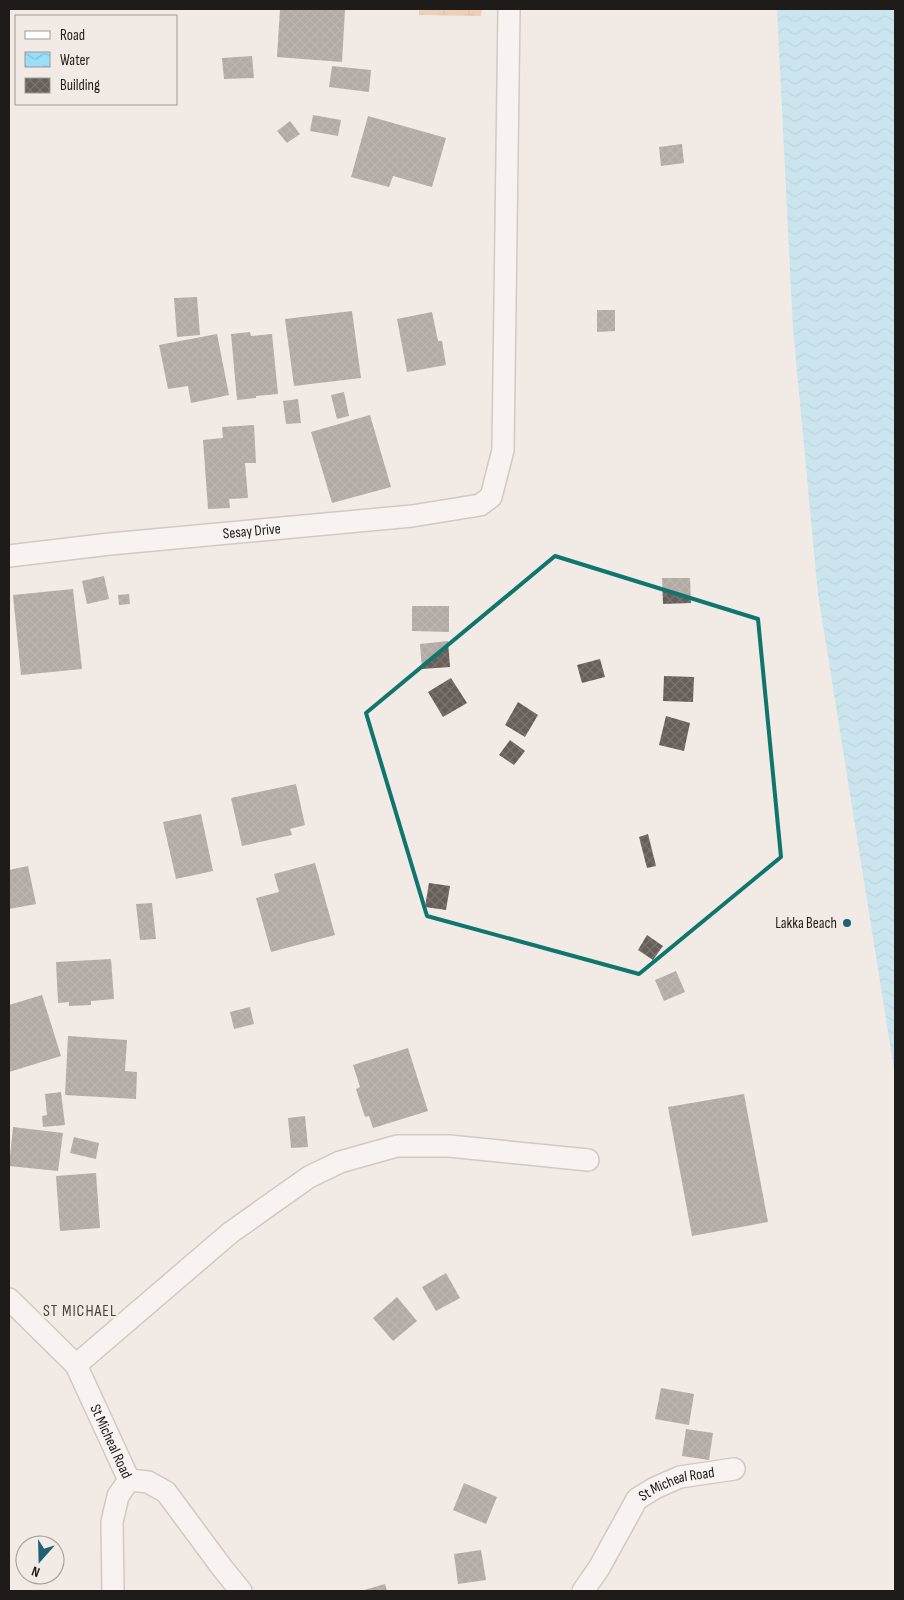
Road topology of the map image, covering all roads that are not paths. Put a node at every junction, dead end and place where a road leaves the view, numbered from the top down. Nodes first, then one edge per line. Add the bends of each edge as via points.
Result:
1 (509, 9) edge
2 (9, 556) edge
3 (588, 1160) dead end
4 (9, 1298) edge
5 (76, 1365) junction
6 (734, 1469) dead end
7 (129, 1480) junction
8 (113, 1591) edge
9 (241, 1591) edge
10 (583, 1591) edge

1 - 2 street, Sesay Drive via 503,450 491,497 480,504 412,516
3 - 5 street via 449,1146 397,1146 340,1162 309,1177 230,1234
4 - 5 street, St Micheal Road
5 - 7 street, St Micheal Road
6 - 10 street, St Micheal Road via 680,1478 637,1498
7 - 8 street via 118,1496 112,1522
7 - 9 street, St Micheal Road via 148,1482 166,1492

